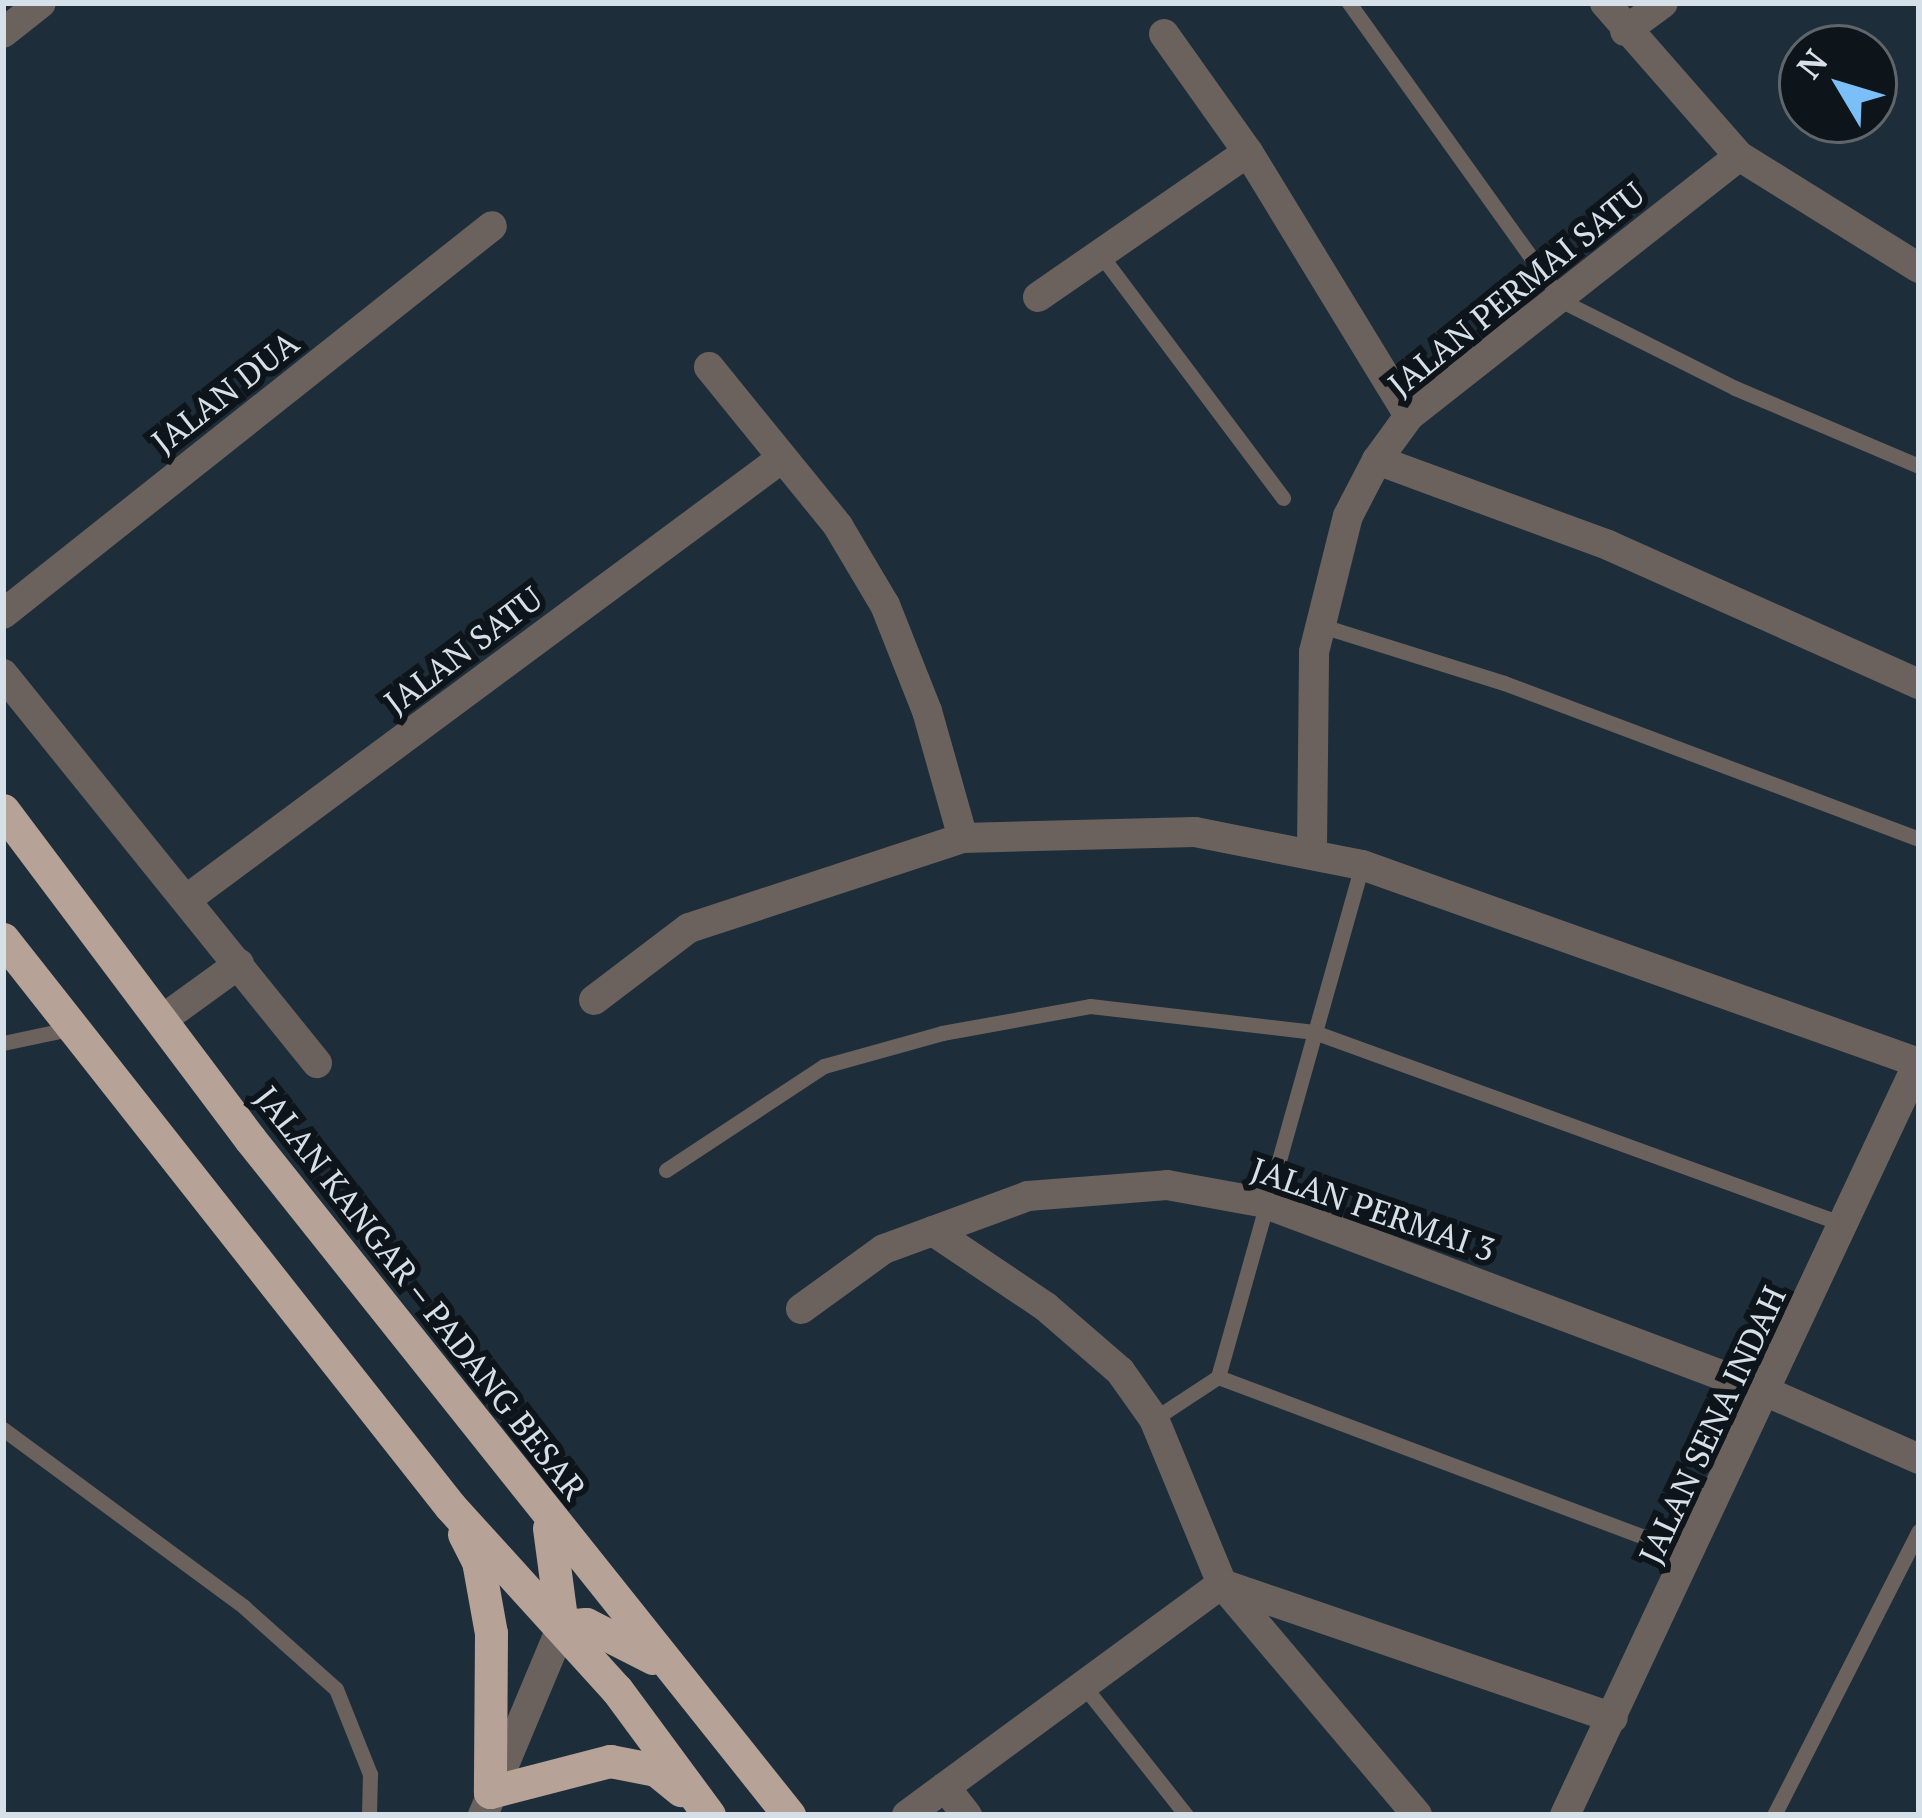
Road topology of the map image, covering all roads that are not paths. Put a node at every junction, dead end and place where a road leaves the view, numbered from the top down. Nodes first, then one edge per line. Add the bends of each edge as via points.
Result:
1 (40, 3) edge
2 (1348, 3) edge
3 (1605, 3) edge
4 (1663, 3) edge
5 (1625, 32) junction
6 (3, 33) edge
7 (1164, 34) dead end
8 (1248, 152) junction
9 (1739, 156) junction
10 (492, 226) dead end
11 (1100, 254) junction
12 (1919, 268) edge
13 (1038, 297) dead end
14 (1562, 301) junction
15 (709, 367) dead end
16 (1409, 416) junction
17 (782, 458) junction
18 (1376, 460) junction
19 (1919, 466) edge
20 (1283, 498) dead end
21 (3, 614) edge
22 (1319, 625) junction
23 (3, 674) edge
24 (1919, 684) edge
25 (3, 810) edge
26 (964, 838) junction
27 (1919, 839) edge
28 (1312, 850) junction
29 (1362, 865) junction
30 (188, 899) junction
31 (3, 939) edge
32 (239, 964) junction
33 (594, 1000) dead end
34 (163, 1019) junction
35 (76, 1028) junction
36 (1314, 1032) junction
37 (3, 1043) edge
38 (317, 1063) dead end
39 (1919, 1063) edge
40 (666, 1170) dead end
41 (1261, 1202) junction
42 (1843, 1224) junction
43 (933, 1231) junction
44 (801, 1309) dead end
45 (1218, 1376) junction
46 (1769, 1393) junction
47 (1154, 1419) junction
48 (3, 1429) edge
49 (1919, 1460) edge
50 (449, 1506) junction
51 (544, 1513) junction
52 (1919, 1531) edge
53 (1693, 1555) junction
54 (1222, 1584) junction
55 (562, 1626) junction
56 (669, 1666) junction
57 (1083, 1685) junction
58 (1613, 1718) junction
59 (945, 1787) junction
60 (486, 1803) edge
61 (705, 1810) edge
62 (369, 1815) edge
63 (789, 1815) edge
64 (907, 1815) edge
65 (968, 1815) edge
66 (1186, 1815) edge
67 (1417, 1815) edge
68 (1565, 1815) edge
69 (1774, 1815) edge

1 - 6 street
2 - 14 lane
3 - 5 street
4 - 5 street
5 - 9 street
7 - 8 street
8 - 11 street
8 - 16 street
9 - 12 street
9 - 14 street, JALAN PERMAI SATU
10 - 21 street, JALAN DUA
11 - 13 street
11 - 20 lane
14 - 16 street, JALAN PERMAI SATU
14 - 19 lane via 1735,388
15 - 17 street
16 - 18 street, JALAN PERMAI SATU
17 - 26 street via 838,526 885,604 928,711
17 - 30 street, JALAN SATU
18 - 22 street, JALAN PERMAI SATU via 1348,516
18 - 24 street via 1608,544
22 - 27 lane via 1504,683
22 - 28 street, JALAN PERMAI SATU
23 - 30 street
25 - 34 highway, JALAN KANGAR – PADANG BESAR
26 - 28 street via 1195,832
26 - 33 street via 689,928
28 - 29 street
29 - 36 lane
29 - 39 street
30 - 32 street
31 - 35 highway
32 - 34 street
32 - 38 street
34 - 51 highway, JALAN KANGAR – PADANG BESAR
35 - 37 lane
35 - 50 highway
36 - 40 lane via 1090,1006 942,1034 824,1066
36 - 41 lane
36 - 42 lane
39 - 42 street, JALAN SENA INDAH
41 - 43 street, JALAN PERMAI 3 via 1167,1185 1028,1196
41 - 45 lane
41 - 46 street, JALAN PERMAI 3
42 - 46 street, JALAN SENA INDAH
43 - 44 street, JALAN PERMAI 3 via 884,1249
43 - 47 street via 1046,1307 1120,1371
45 - 47 lane
45 - 53 lane
46 - 49 street, JALAN PERMAI 3
46 - 53 street, JALAN SENA INDAH
47 - 54 street
48 - 62 lane via 244,1607 336,1689 370,1774
50 - 55 highway
50 - 60 highway via 485,1594
51 - 55 highway via 561,1581
51 - 56 highway, JALAN KANGAR – PADANG BESAR
52 - 69 lane
53 - 58 street, JALAN SENA INDAH
54 - 57 street
54 - 58 street
54 - 67 street
55 - 56 highway via 586,1624
55 - 60 street
55 - 61 highway
56 - 63 highway, JALAN KANGAR – PADANG BESAR
57 - 59 street
57 - 66 lane
58 - 68 street, JALAN SENA INDAH
59 - 64 street
59 - 65 street
60 - 61 highway via 610,1761 656,1770

